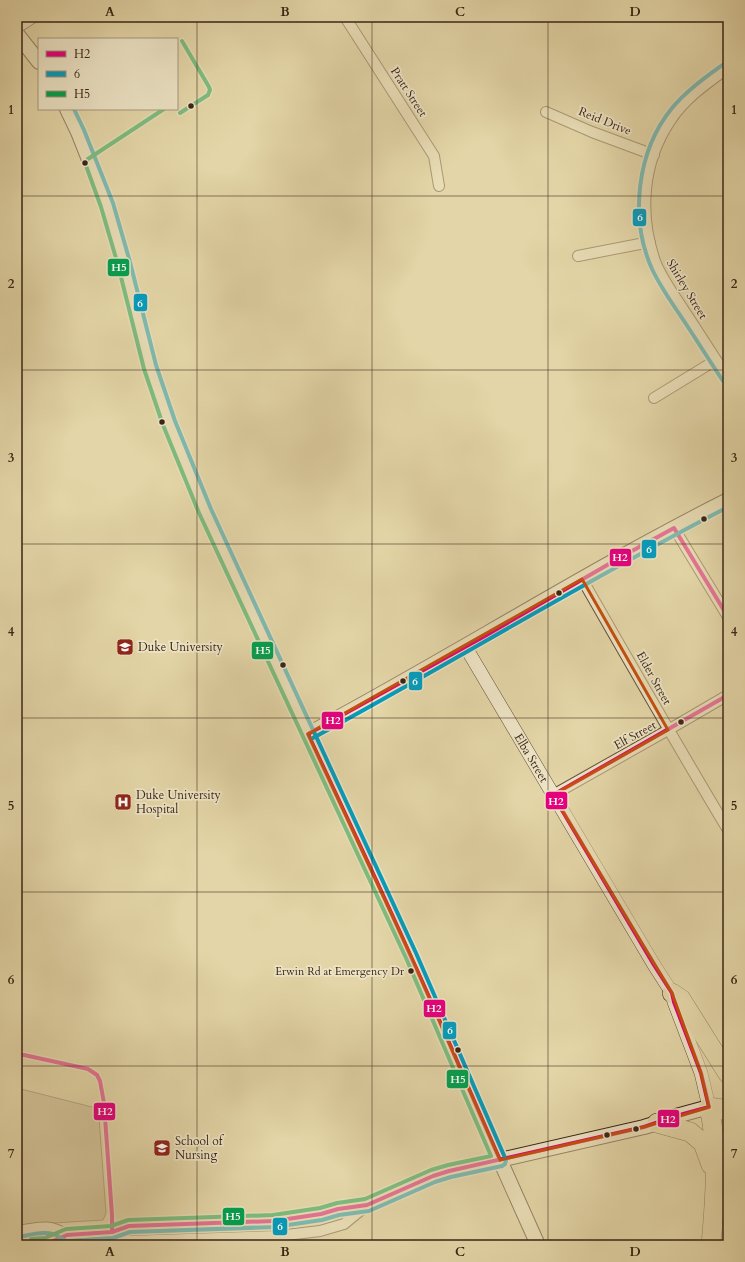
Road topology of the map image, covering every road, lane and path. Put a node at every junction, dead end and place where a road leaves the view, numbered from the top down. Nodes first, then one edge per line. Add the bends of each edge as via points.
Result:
1 (34, 17) edge
2 (345, 17) edge
3 (17, 28) edge
4 (17, 34) edge
5 (38, 61) edge
6 (728, 68) edge
7 (67, 110) edge
8 (546, 112) dead end
9 (654, 155) junction
10 (439, 186) dead end
11 (650, 242) junction
12 (578, 256) dead end
13 (716, 360) junction
14 (728, 378) edge
15 (654, 398) dead end
16 (728, 500) edge
17 (674, 528) junction
18 (582, 580) junction
19 (728, 616) edge
20 (465, 646) junction
21 (728, 695) edge
22 (668, 730) junction
23 (308, 734) junction
24 (553, 795) junction
25 (728, 830) edge
26 (672, 993) junction
27 (728, 1074) edge
28 (709, 1107) junction
29 (728, 1112) edge
30 (657, 1123) junction
31 (500, 1160) junction
32 (715, 1177) junction
33 (367, 1204) junction
34 (17, 1232) edge
35 (112, 1232) junction
36 (67, 1235) junction
37 (31, 1245) edge
38 (538, 1245) edge
39 (711, 1245) edge

1 - 3 street
2 - 10 street, Pratt Street via 434,156
4 - 5 main road
6 - 9 street, Shirley Street via 700,90 674,116 662,135
7 - 23 main road via 106,205 124,263 150,368 169,423 215,535
8 - 9 street, Reid Drive
9 - 11 street, Shirley Street via 645,198 646,227
11 - 12 street
11 - 13 street, Shirley Street via 667,284
13 - 14 street, Shirley Street
13 - 15 street
16 - 17 main road
17 - 18 main road
17 - 19 street
18 - 20 main road
18 - 22 street, Elder Street
20 - 23 main road
20 - 24 street, Elba Street
21 - 22 street, Elf Street
22 - 24 street, Elf Street
22 - 25 street, Elder Street
23 - 31 main road via 411,956
24 - 26 street, Elba Street
26 - 27 highway via 681,999
26 - 28 street, Elba Street via 701,1073
28 - 29 highway
28 - 30 main road
28 - 32 highway via 713,1122
30 - 31 main road
30 - 32 highway via 690,1132 703,1143
31 - 33 street via 433,1176
31 - 38 main road
32 - 39 highway
33 - 35 street via 274,1221 129,1226
33 - 35 street via 344,1224 302,1234 128,1241
34 - 36 street via 45,1226 58,1229
35 - 36 street
36 - 37 street via 46,1244

